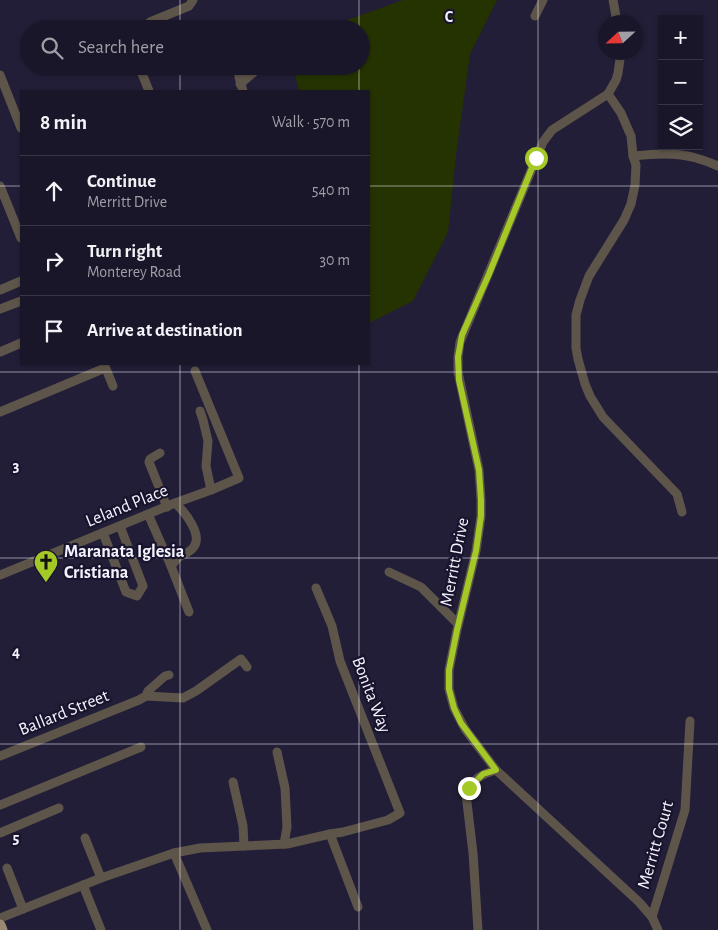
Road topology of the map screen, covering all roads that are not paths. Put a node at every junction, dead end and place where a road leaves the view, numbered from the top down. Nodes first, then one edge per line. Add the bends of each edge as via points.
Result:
1 (193, 0) edge
2 (543, 0) edge
3 (613, 0) edge
4 (616, 15) edge
5 (534, 16) dead end
6 (155, 20) edge
7 (620, 60) edge
8 (0, 75) edge
9 (143, 75) edge
10 (240, 75) edge
11 (253, 75) edge
12 (241, 88) edge
13 (149, 90) edge
14 (608, 94) junction
15 (20, 125) edge
16 (633, 156) junction
17 (718, 166) edge
18 (0, 186) edge
19 (20, 236) edge
20 (20, 281) edge
21 (0, 290) edge
22 (20, 301) edge
23 (0, 309) edge
24 (20, 343) edge
25 (0, 352) edge
26 (104, 366) edge
27 (195, 371) dead end
28 (113, 386) dead end
29 (200, 411) dead end
30 (0, 412) edge
31 (160, 452) dead end
32 (211, 490) junction
33 (171, 505) junction
34 (682, 512) dead end
35 (148, 514) junction
36 (120, 526) junction
37 (103, 533) junction
38 (171, 566) junction
39 (389, 572) dead end
40 (0, 575) edge
41 (316, 588) dead end
42 (189, 612) dead end
43 (458, 624) junction
44 (247, 667) dead end
45 (168, 675) dead end
46 (143, 698) junction
47 (690, 721) dead end
48 (141, 747) dead end
49 (277, 752) dead end
50 (0, 756) edge
51 (496, 770) junction
52 (234, 782) dead end
53 (0, 805) edge
54 (59, 808) dead end
55 (0, 833) edge
56 (330, 834) junction
57 (85, 838) dead end
58 (284, 844) junction
59 (244, 846) junction
60 (174, 853) junction
61 (7, 868) dead end
62 (101, 878) junction
63 (83, 885) junction
64 (358, 907) dead end
65 (23, 909) junction
66 (652, 917) junction
67 (0, 918) edge
68 (0, 925) edge
69 (2, 930) edge
70 (101, 930) edge
71 (207, 930) edge
72 (478, 930) edge
73 (658, 930) edge

1 - 6 street via 189,6
2 - 5 street
3 - 4 street
7 - 14 street via 616,80
8 - 15 street
9 - 13 street
10 - 12 street
11 - 12 street
14 - 16 street via 631,136
14 - 43 street, Merritt Drive via 552,130 543,142 460,342 458,372 479,470 481,516
16 - 17 street via 671,155
16 - 34 street via 636,165 633,196 624,220 590,276 580,300 576,316 576,348 585,384 596,407 677,494
18 - 19 street
20 - 21 street
22 - 23 street
24 - 25 street
26 - 28 street
26 - 30 street
27 - 32 street, Leland Place via 239,478
29 - 32 street via 208,441 206,466
31 - 33 street via 149,462
32 - 33 street, Leland Place
33 - 35 street, Leland Place
33 - 38 street via 187,516 197,537 192,550
35 - 36 street, Leland Place
35 - 38 street
36 - 37 street, Leland Place
36 - 37 street via 143,586 137,596 126,592
37 - 40 street, Leland Place
38 - 42 street
39 - 43 street via 420,587
41 - 56 street, Bonita Way via 332,626 340,661 400,813 388,820
43 - 51 street, Merritt Drive via 449,670 451,699 461,723
44 - 46 street via 241,659 183,698
45 - 46 street
46 - 50 street, Ballard Street
47 - 66 street, Merritt Court via 685,810
48 - 53 street
49 - 58 street via 285,788 287,827
51 - 66 street, Merritt Drive
51 - 72 street via 479,777 466,794
52 - 59 street
54 - 55 street
56 - 58 street
56 - 64 street
57 - 62 street
58 - 59 street
59 - 60 street
60 - 62 street
60 - 71 street
61 - 65 street
62 - 63 street
63 - 65 street
63 - 70 street
65 - 67 street
66 - 73 street, Merritt Drive
68 - 69 main road

